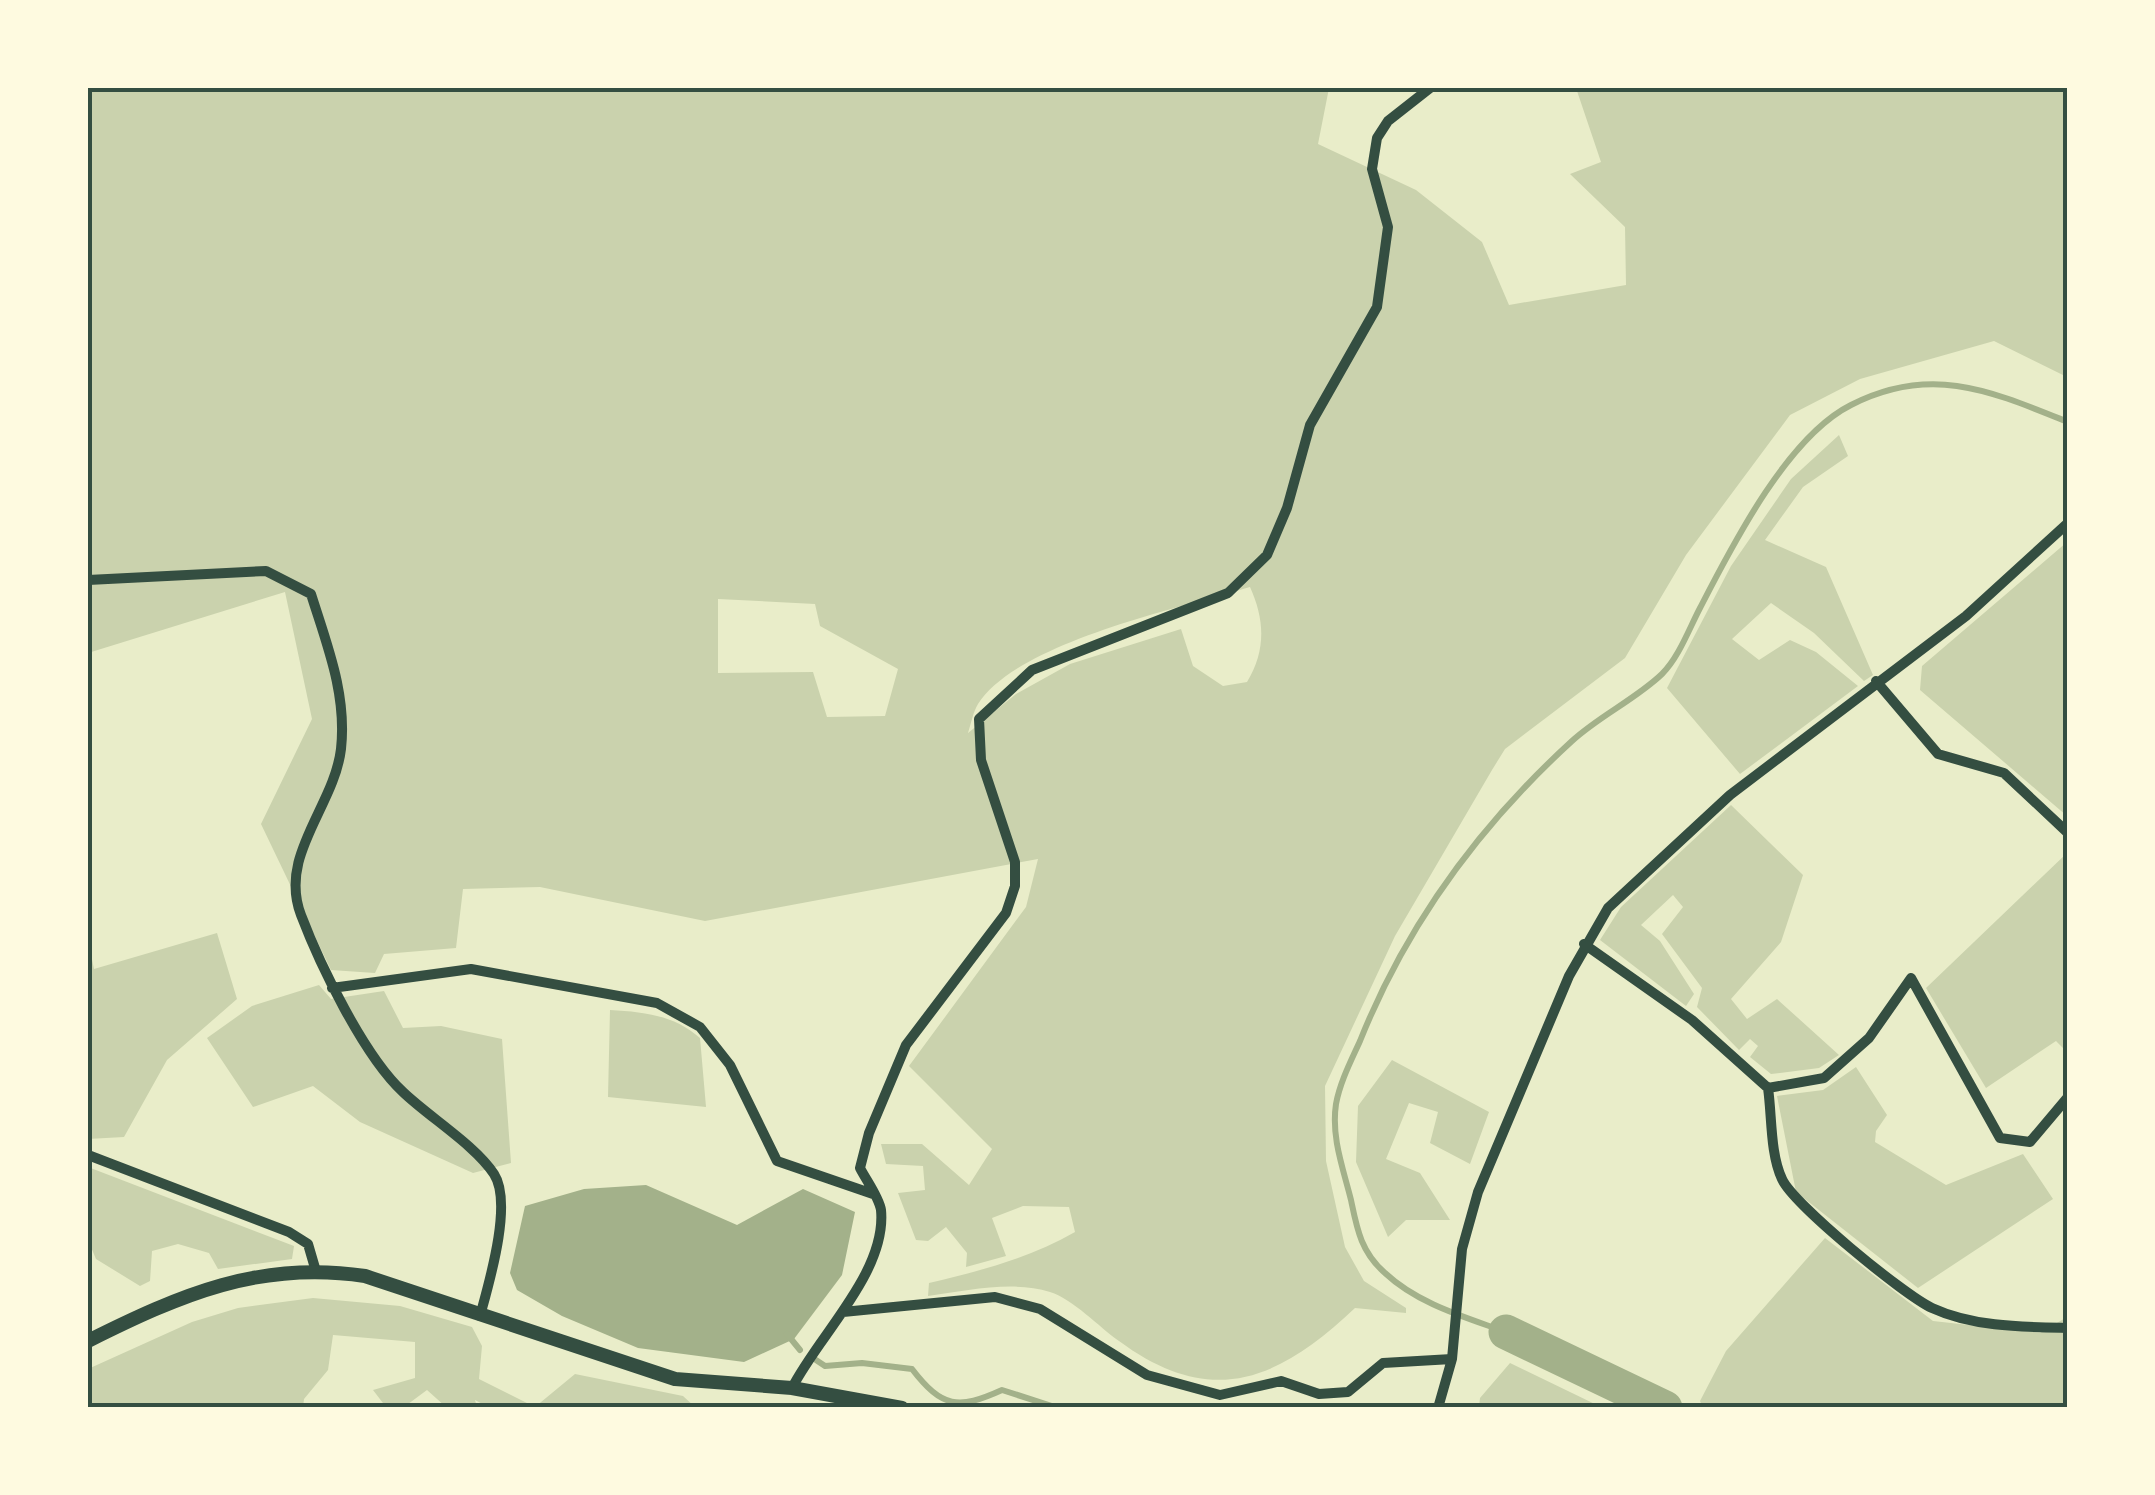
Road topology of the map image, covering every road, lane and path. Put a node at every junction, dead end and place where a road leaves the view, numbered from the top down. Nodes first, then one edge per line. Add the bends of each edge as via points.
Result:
1 (1430, 88) edge
2 (2068, 523) edge
3 (88, 580) edge
4 (1876, 681) junction
5 (2068, 833) edge
6 (1584, 944) junction
7 (332, 988) junction
8 (1768, 1088) junction
9 (2068, 1097) edge
10 (88, 1155) edge
11 (874, 1194) junction
12 (315, 1268) junction
13 (842, 1312) junction
14 (480, 1316) junction
15 (2068, 1328) edge
16 (88, 1341) edge
17 (1452, 1359) junction
18 (792, 1388) junction
19 (902, 1408) edge
20 (1438, 1408) edge

1 - 11 street via 1376,138 1372,169 1388,227 1377,307 1310,425 1267,555 1228,593 1032,670 980,718 981,760 1015,862 1014,886 1006,913 906,1046 860,1168
2 - 4 street via 1966,616
3 - 7 street via 266,571 311,594 342,696 341,751 329,794 296,860 298,910
4 - 5 street via 1938,754 2004,773
4 - 6 street via 1730,795 1608,908
6 - 8 street via 1692,1020
6 - 17 street via 1478,1192 1462,1248
7 - 11 street via 471,969 657,1003 700,1027 730,1065 777,1161
7 - 14 street via 400,1089 495,1175 502,1211
8 - 9 street via 1824,1078 1870,1038 1911,978 2000,1138 2030,1142
8 - 15 street via 1780,1175 1791,1196 1820,1221 1931,1307 2006,1326
10 - 12 street via 289,1232 308,1244
11 - 13 street via 881,1209 872,1260
12 - 14 main road via 365,1276
12 - 16 main road via 198,1291
13 - 17 street via 995,1297 1040,1308 1147,1375 1220,1395 1282,1382 1319,1394 1348,1392 1383,1363
13 - 18 street
14 - 18 main road via 675,1379
17 - 20 street
18 - 19 main road

